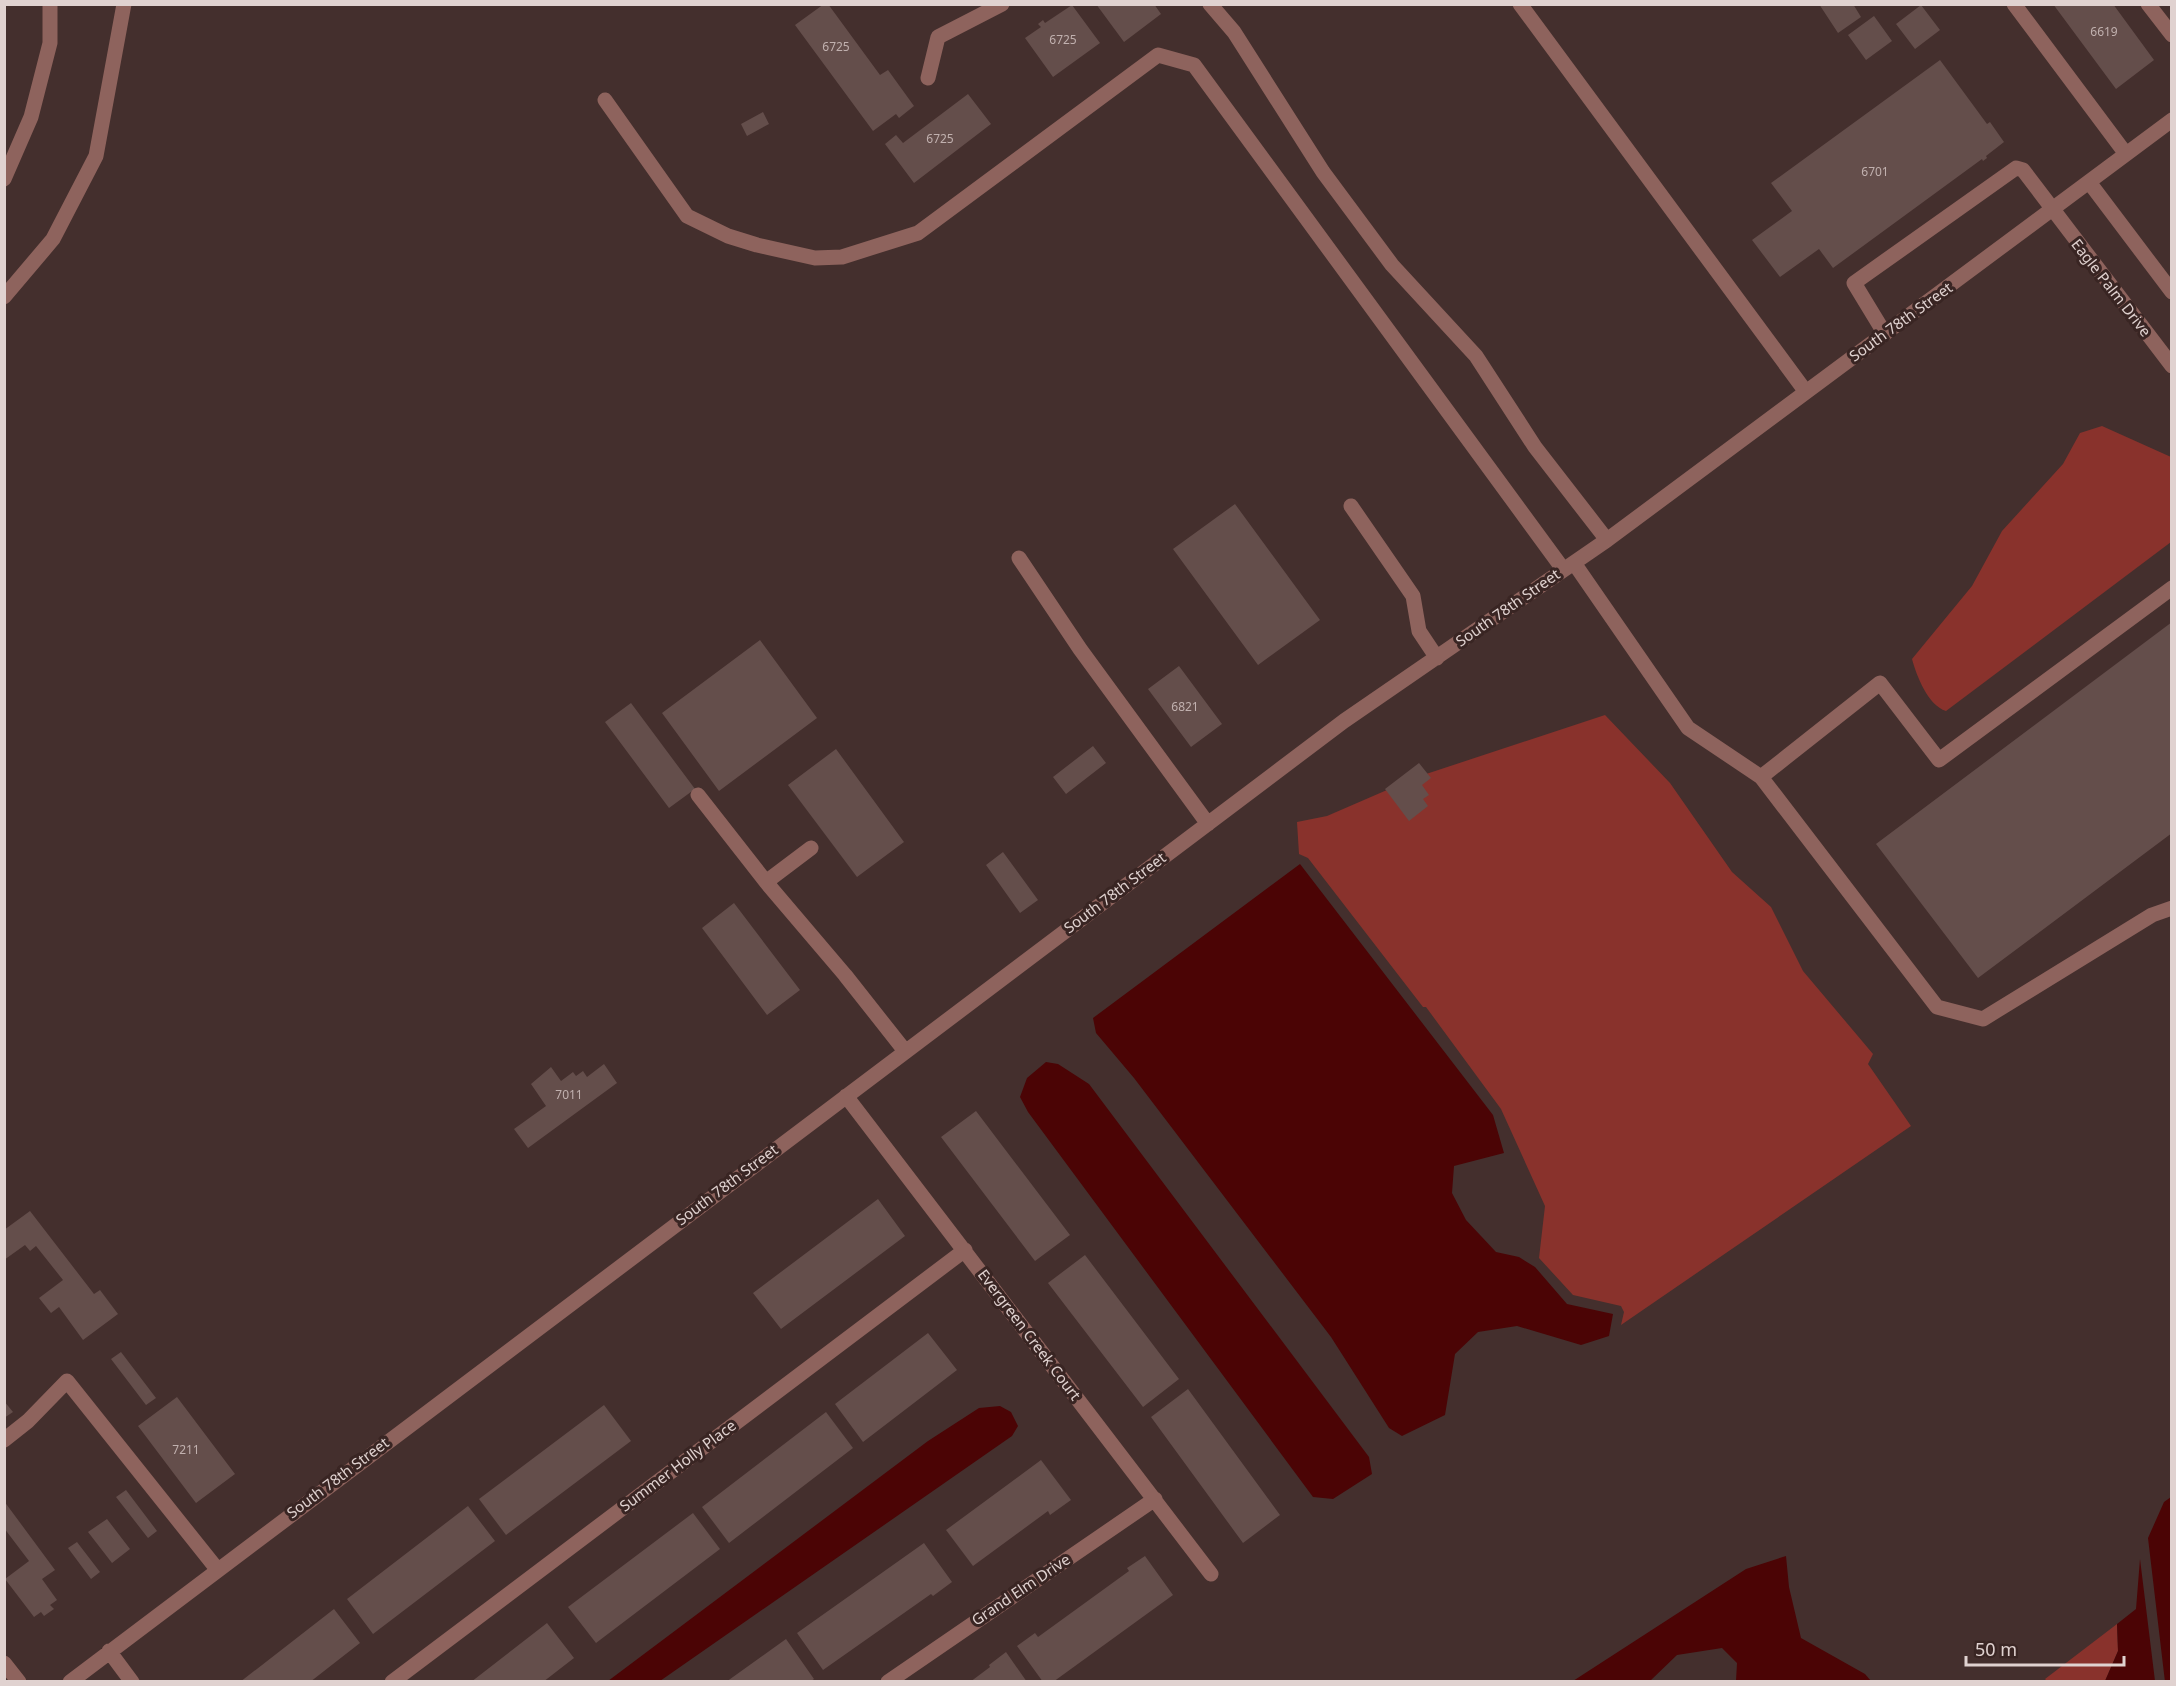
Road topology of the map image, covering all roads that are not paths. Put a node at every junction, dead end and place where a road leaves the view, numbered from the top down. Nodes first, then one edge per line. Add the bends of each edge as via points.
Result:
1 (50, 4) edge
2 (124, 4) edge
3 (1002, 4) edge
4 (1210, 4) edge
5 (1520, 4) edge
6 (2014, 4) edge
7 (2148, 4) edge
8 (2172, 35) edge
9 (928, 78) dead end
10 (605, 100) dead end
11 (2172, 120) edge
12 (2126, 154) junction
13 (4, 179) edge
14 (2089, 182) junction
15 (2051, 210) junction
16 (2172, 292) edge
17 (4, 297) edge
18 (1885, 334) junction
19 (2172, 366) edge
20 (1806, 392) junction
21 (1351, 506) dead end
22 (1607, 540) junction
23 (1019, 558) dead end
24 (1568, 566) junction
25 (2172, 588) edge
26 (1437, 658) junction
27 (1761, 777) junction
28 (698, 795) dead end
29 (1208, 824) junction
30 (811, 848) dead end
31 (766, 882) junction
32 (2172, 908) edge
33 (905, 1052) junction
34 (846, 1096) junction
35 (964, 1250) junction
36 (4, 1440) edge
37 (1155, 1499) junction
38 (217, 1569) junction
39 (1211, 1574) dead end
40 (109, 1652) junction
41 (4, 1663) edge
42 (19, 1682) edge
43 (70, 1682) edge
44 (132, 1682) edge
45 (392, 1682) edge
46 (888, 1682) edge

1 - 13 street via 50,43 31,117
2 - 17 street via 96,156 53,239
3 - 9 street via 938,38
4 - 22 street via 1234,32 1323,172 1392,265 1476,356 1535,447
5 - 20 street
6 - 12 street
7 - 8 street
10 - 24 street via 687,216 757,245 815,258 842,257 918,233 1158,55 1194,65
11 - 12 street, South 78th Street
12 - 14 street, South 78th Street
14 - 15 street, South 78th Street
14 - 16 street
15 - 18 street, South 78th Street
15 - 18 street, Eagle Palm Drive via 2023,170 2016,168 1854,284
15 - 19 street, Eagle Palm Drive
18 - 20 street, South 78th Street
20 - 22 street, South 78th Street
21 - 26 street via 1413,596 1419,631
22 - 24 street, South 78th Street
23 - 29 street
24 - 26 street, South 78th Street
24 - 27 street via 1688,728
25 - 27 street via 1939,760 1880,683
26 - 29 street, South 78th Street via 1344,721
27 - 32 street via 1937,1007 1983,1019 2152,915
28 - 31 street
29 - 33 street, South 78th Street
30 - 31 street
31 - 33 street
33 - 34 street, South 78th Street
34 - 35 street, Evergreen Creek Court
34 - 38 street, South 78th Street
35 - 37 street, Evergreen Creek Court
35 - 45 street, Summer Holly Place
36 - 38 street via 67,1381
37 - 39 street, Evergreen Creek Court
37 - 46 street, Grand Elm Drive
38 - 40 street, South 78th Street
40 - 43 street, South 78th Street
40 - 44 street
41 - 42 street

